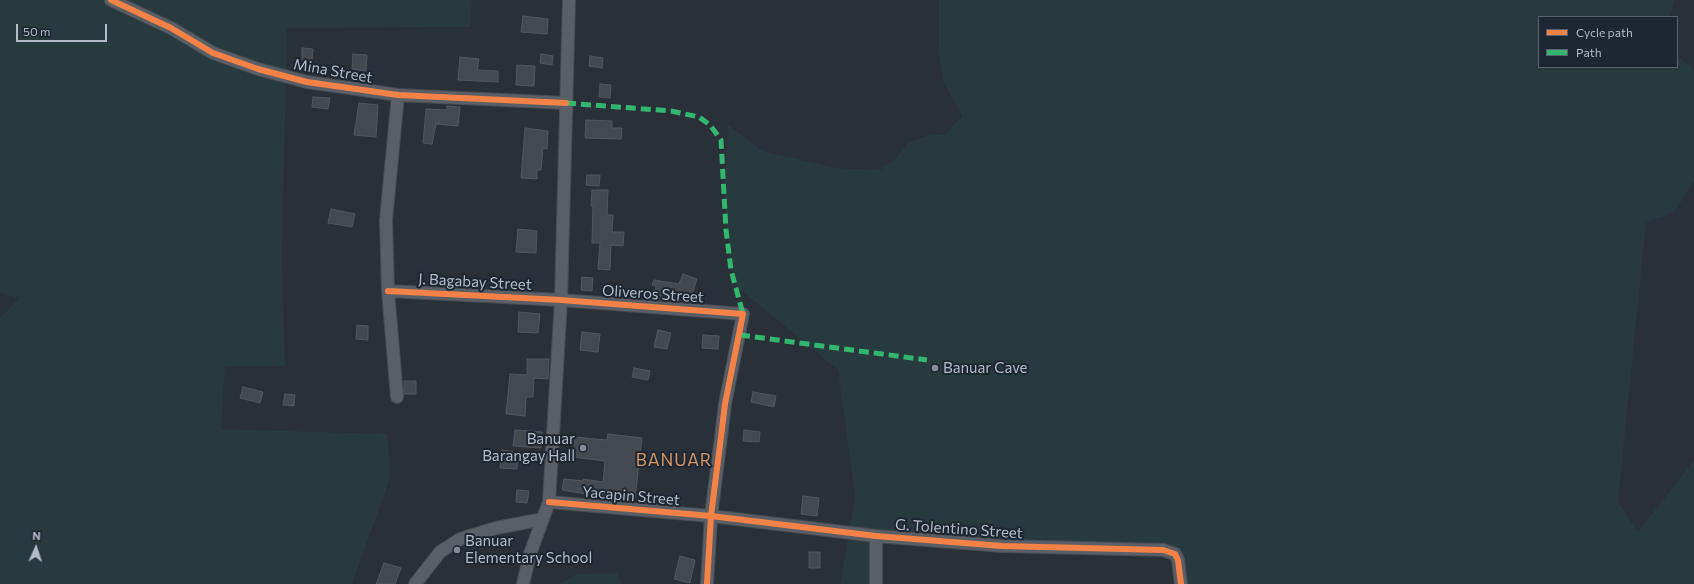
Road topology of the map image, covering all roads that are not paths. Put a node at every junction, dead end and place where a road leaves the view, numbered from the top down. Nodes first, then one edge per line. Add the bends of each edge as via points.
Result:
1 (111, 0) edge
2 (569, 0) edge
3 (398, 95) junction
4 (566, 103) junction
5 (388, 291) junction
6 (561, 300) junction
7 (397, 397) dead end
8 (549, 502) junction
9 (711, 516) junction
10 (543, 519) junction
11 (876, 536) junction
12 (415, 584) edge
13 (523, 584) edge
14 (707, 584) edge
15 (876, 584) edge
16 (1181, 584) edge

1 - 3 street, Mina Street via 171,28 213,53 258,69 307,82
2 - 4 street
3 - 4 street, Mina Street
3 - 5 street via 386,220
4 - 6 street
5 - 6 street, J. Bagabay Street
5 - 7 street
6 - 8 street
6 - 9 street, Oliveros Street via 743,314 725,404
8 - 9 street, Yacapin Street
8 - 10 street
9 - 11 street, G. Tolentino Street
9 - 14 street
10 - 12 street via 496,528 460,539 440,552
10 - 13 street via 530,554
11 - 15 street
11 - 16 street, G. Tolentino Street via 1002,546 1163,550 1175,554

